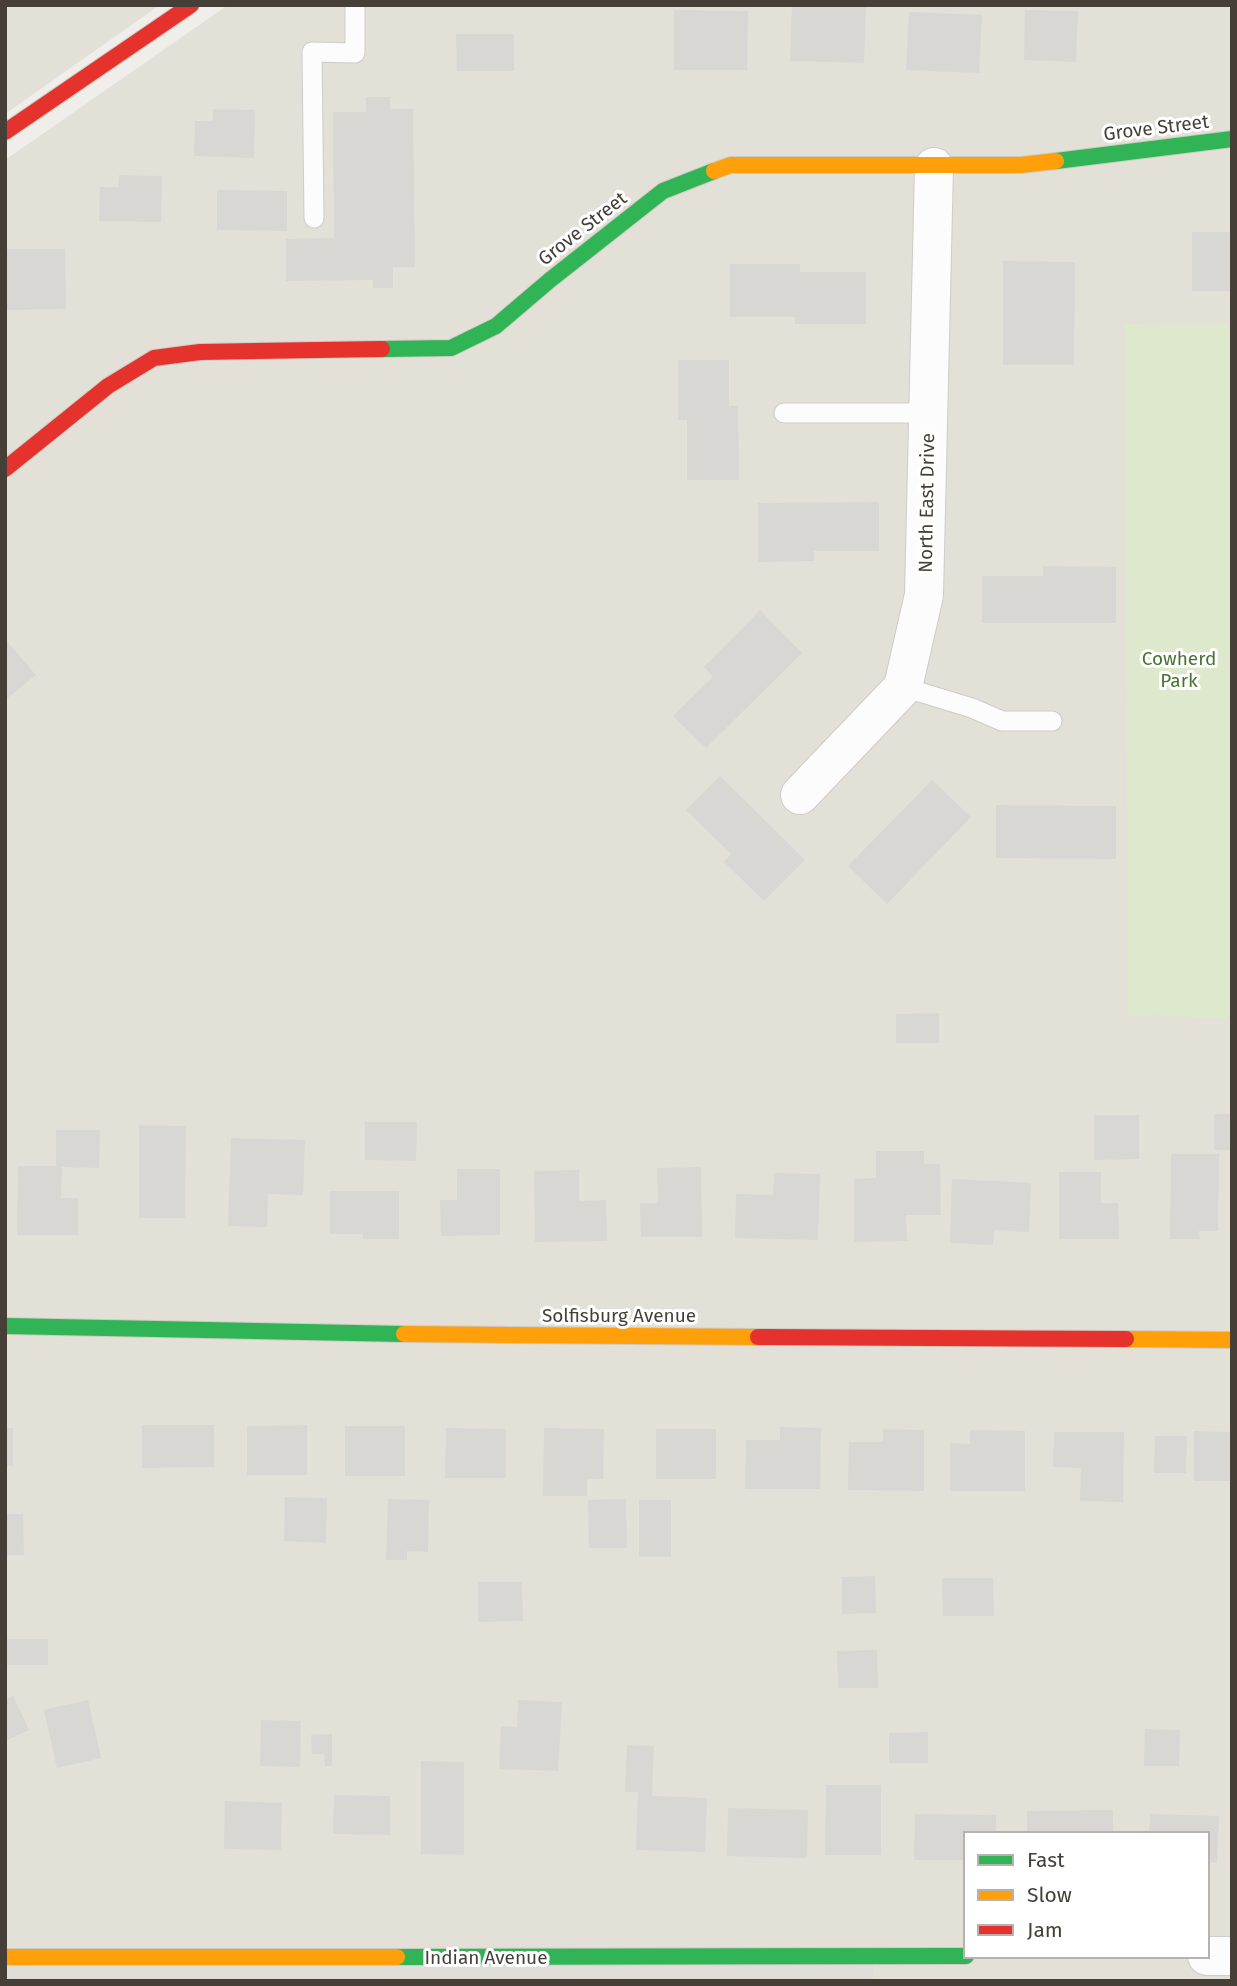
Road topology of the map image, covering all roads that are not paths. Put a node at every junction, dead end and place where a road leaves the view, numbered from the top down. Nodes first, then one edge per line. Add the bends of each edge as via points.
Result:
1 (191, 5) edge
2 (355, 5) edge
3 (5, 132) edge
4 (1232, 139) edge
5 (933, 167) junction
6 (314, 218) dead end
7 (928, 413) junction
8 (784, 414) dead end
9 (5, 469) edge
10 (903, 687) junction
11 (1052, 721) dead end
12 (800, 795) dead end
13 (5, 1326) edge
14 (1232, 1339) edge
15 (964, 1956) edge
16 (1209, 1956) edge
17 (1232, 1956) edge
18 (5, 1957) edge

1 - 3 street
2 - 6 lane via 355,53 312,52
4 - 5 street, Grove Street via 1021,165
5 - 7 street, North East Drive
5 - 9 street, Grove Street via 732,165 663,191 496,326 451,348 200,352 154,358 108,386
7 - 8 lane
7 - 10 street, North East Drive via 924,595
10 - 11 lane via 1002,721
10 - 12 street
13 - 14 street, Solfisburg Avenue via 428,1335
15 - 18 street, Indian Avenue
16 - 17 street

